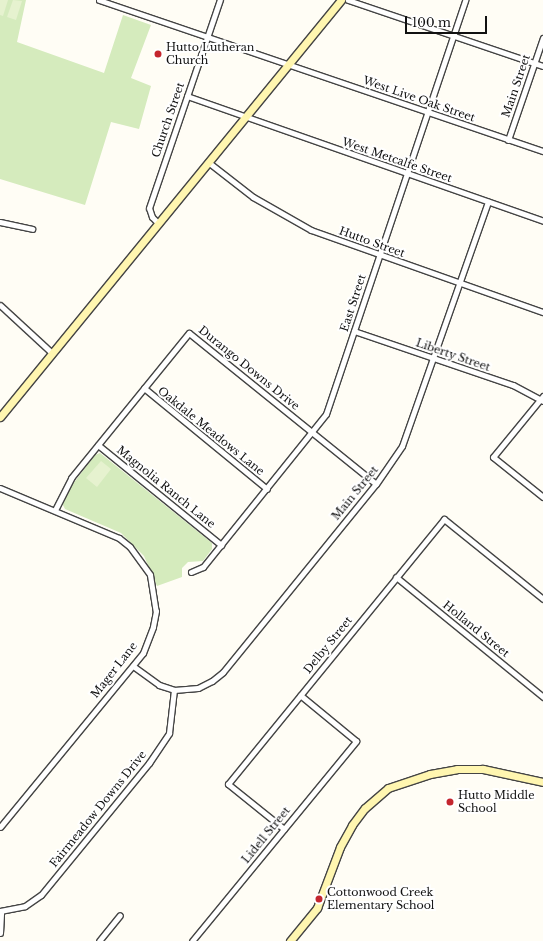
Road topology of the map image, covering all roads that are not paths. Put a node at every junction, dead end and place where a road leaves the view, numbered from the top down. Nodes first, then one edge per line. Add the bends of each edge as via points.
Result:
1 (99, 0) edge
2 (220, 0) edge
3 (341, 0) edge
4 (348, 0) edge
5 (465, 0) edge
6 (116, 3) edge
7 (453, 35) junction
8 (207, 36) junction
9 (543, 38) edge
10 (534, 63) junction
11 (288, 64) junction
12 (543, 66) edge
13 (187, 96) junction
14 (427, 112) junction
15 (245, 116) junction
16 (508, 140) junction
17 (543, 151) edge
18 (208, 162) junction
19 (406, 175) junction
20 (488, 202) junction
21 (543, 221) edge
22 (0, 222) edge
23 (157, 222) junction
24 (32, 229) dead end
25 (378, 256) junction
26 (460, 283) junction
27 (543, 305) edge
28 (0, 306) edge
29 (542, 312) edge
30 (354, 331) junction
31 (52, 353) junction
32 (433, 359) junction
33 (144, 388) junction
34 (542, 399) edge
35 (0, 417) edge
36 (313, 432) junction
37 (98, 445) junction
38 (376, 484) junction
39 (0, 488) edge
40 (267, 489) junction
41 (543, 497) edge
42 (55, 510) junction
43 (221, 545) junction
44 (191, 572) dead end
45 (396, 577) junction
46 (543, 599) edge
47 (133, 666) junction
48 (174, 690) junction
49 (300, 695) junction
50 (543, 697) edge
51 (543, 782) edge
52 (1, 824) edge
53 (284, 829) junction
54 (0, 911) edge
55 (120, 915) dead end
56 (0, 933) edge
57 (99, 941) edge
58 (192, 941) edge
59 (290, 941) edge

1 - 6 street, West Live Oak Street
2 - 8 street, Church Street
3 - 11 main road
4 - 7 street
5 - 7 street, East Street
6 - 8 street, West Live Oak Street
7 - 10 street
7 - 14 street, East Street
8 - 11 street, West Live Oak Street
8 - 13 street, Church Street
9 - 10 street, Main Street
10 - 12 street
10 - 16 street, Main Street
11 - 14 street, West Live Oak Street
11 - 15 main road
13 - 15 street, West Metcalfe Street
13 - 23 street, Church Street via 149,208
14 - 16 street, West Live Oak Street
14 - 19 street, East Street
15 - 18 main road
15 - 19 street, West Metcalfe Street
16 - 17 street, West Live Oak Street
18 - 23 main road
18 - 25 street, Hutto Street via 253,197 288,219
19 - 20 street, West Metcalfe Street
19 - 25 street, East Street
20 - 21 street, West Metcalfe Street
20 - 26 street, Main Street
22 - 24 street
23 - 31 main road
25 - 26 street, Hutto Street
25 - 30 street, East Street
26 - 29 street, Hutto Street
26 - 32 street, Main Street
27 - 29 street
28 - 31 street
30 - 32 street, Liberty Street
30 - 36 street, East Street via 326,414
31 - 35 main road
32 - 34 street, Liberty Street via 513,385
32 - 38 street, Main Street via 402,446
33 - 36 street, Durango Downs Drive via 189,333
33 - 37 street, Durango Downs Drive
33 - 40 street, Oakdale Meadows Lane
34 - 41 street via 493,457
36 - 38 street, Durango Downs Drive
36 - 40 street, East Street
37 - 42 street, Durango Downs Drive via 70,480
37 - 43 street, Magnolia Ranch Lane
38 - 48 street, Main Street via 223,672 206,685 188,690
39 - 42 street, Mager Lane
40 - 43 street, East Street
42 - 47 street, Mager Lane via 119,538 134,552 150,575 155,596 153,627 143,653
43 - 44 street, East Street via 203,567
45 - 46 street, Delby Street via 444,519
45 - 49 street, Delby Street
45 - 50 street, Holland Street
47 - 48 street, Main Street via 159,685
47 - 52 street, Mager Lane
48 - 54 street, Fairmeadow Downs Drive via 169,733 149,763 41,895 25,906
49 - 53 street, Lidell Street via 356,741
49 - 53 street, Delby Street via 228,784
51 - 59 main road via 483,769 457,769 430,774 388,788 365,808 352,825 340,847 317,908
53 - 58 street, Lidell Street
54 - 56 street
55 - 57 street

